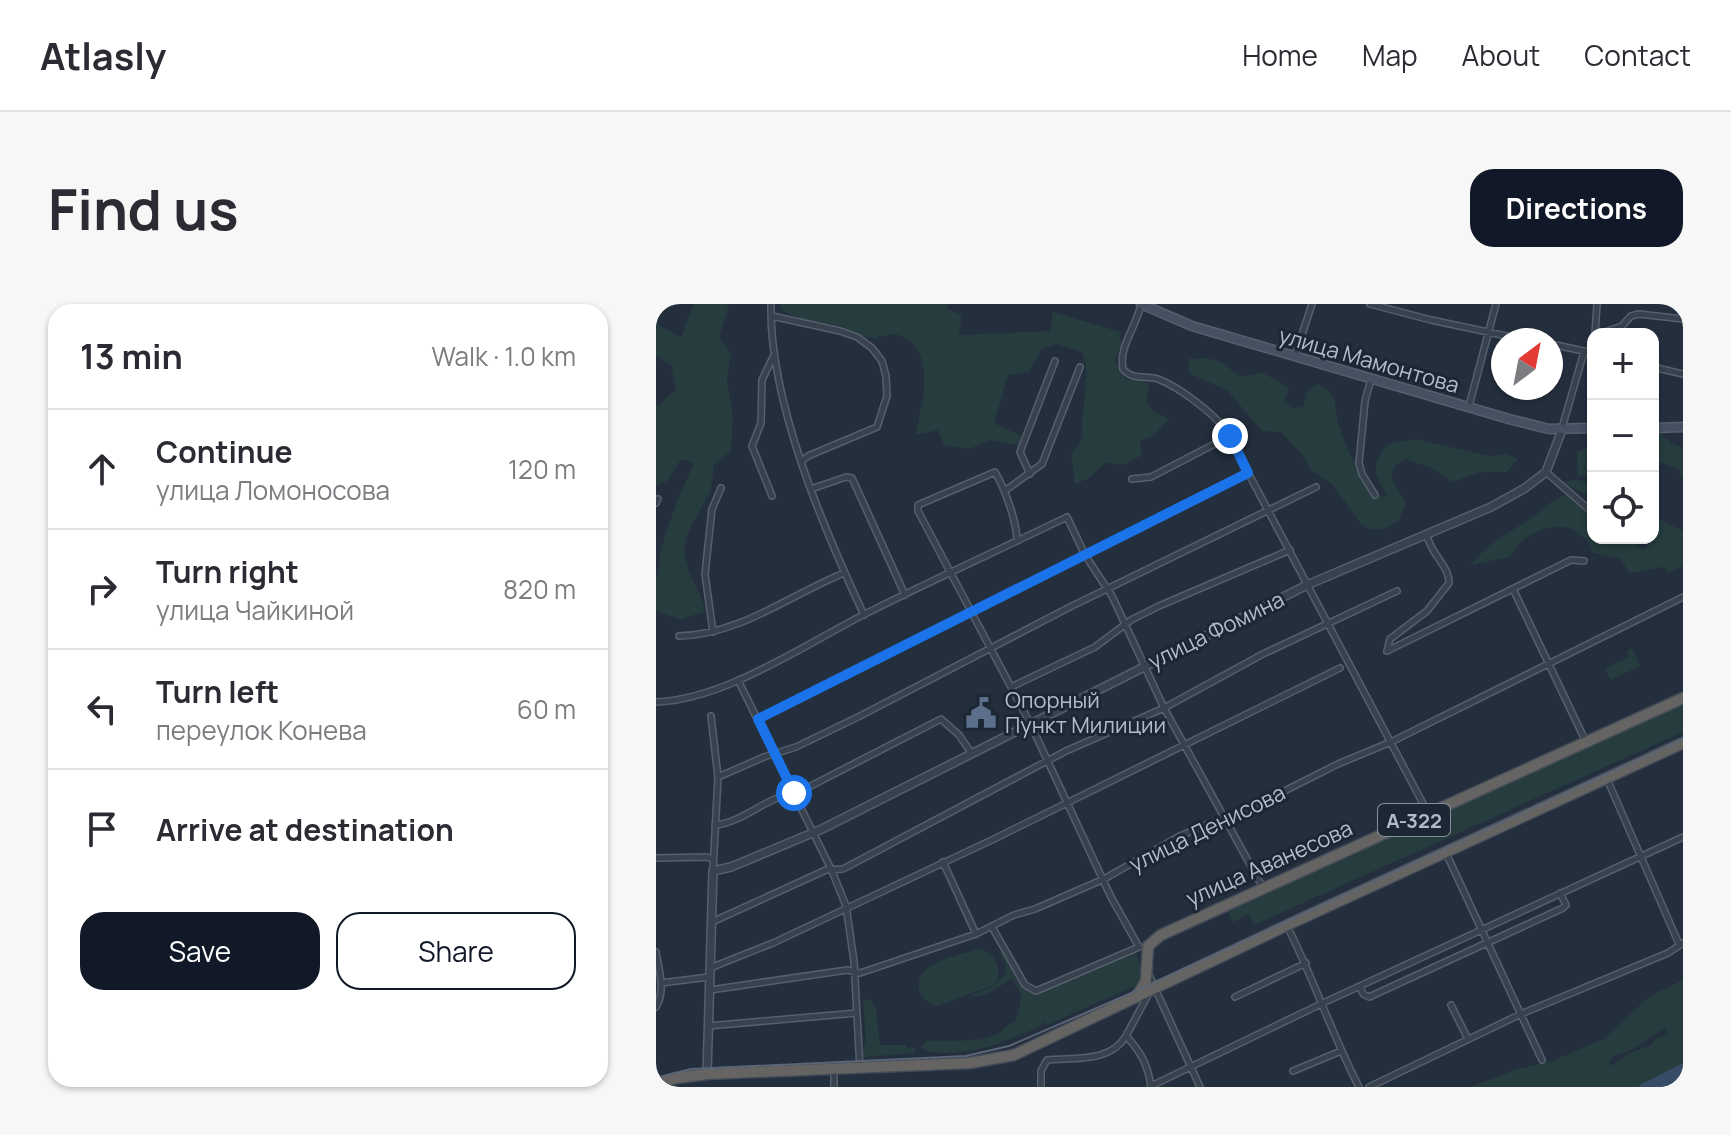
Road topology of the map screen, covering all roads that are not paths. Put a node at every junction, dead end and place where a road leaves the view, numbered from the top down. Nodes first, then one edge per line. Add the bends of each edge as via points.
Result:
1 (771, 304) edge
2 (1141, 304) edge
3 (1312, 304) edge
4 (1370, 304) edge
5 (1496, 304) edge
6 (1597, 304) edge
7 (771, 316) junction
8 (1683, 319) edge
9 (1597, 328) edge
10 (1614, 328) edge
11 (1490, 331) junction
12 (1563, 347) edge
13 (1587, 351) edge
14 (1584, 352) junction
15 (1295, 356) junction
16 (773, 357) junction
17 (1055, 361) dead end
18 (1080, 367) dead end
19 (1659, 368) edge
20 (1683, 374) edge
21 (1371, 379) junction
22 (1469, 407) junction
23 (1683, 427) edge
24 (1587, 428) edge
25 (1659, 428) edge
26 (1562, 430) junction
27 (1230, 436) junction
28 (802, 461) junction
29 (1546, 472) junction
30 (1248, 473) junction
31 (1030, 474) junction
32 (1132, 479) dead end
33 (1316, 487) dead end
34 (721, 488) dead end
35 (811, 489) junction
36 (1006, 490) junction
37 (1375, 495) dead end
38 (772, 496) dead end
39 (1587, 508) edge
40 (1267, 509) junction
41 (1427, 536) junction
42 (1017, 541) junction
43 (1290, 550) junction
44 (1085, 555) junction
45 (1584, 561) dead end
46 (844, 573) junction
47 (951, 574) junction
48 (1307, 585) junction
49 (1513, 589) junction
50 (1108, 590) junction
51 (1397, 591) dead end
52 (905, 595) junction
53 (1683, 597) edge
54 (972, 611) junction
55 (864, 615) junction
56 (1327, 622) junction
57 (1125, 625) junction
58 (713, 632) junction
59 (679, 636) dead end
60 (991, 650) junction
61 (1550, 662) junction
62 (1144, 666) junction
63 (1340, 668) dead end
64 (738, 680) junction
65 (1011, 687) junction
66 (1683, 698) edge
67 (656, 702) edge
68 (1164, 708) junction
69 (711, 716) dead end
70 (758, 719) junction
71 (1030, 723) junction
72 (1391, 742) junction
73 (1586, 742) junction
74 (1683, 743) edge
75 (1184, 744) junction
76 (972, 754) junction
77 (776, 756) junction
78 (1049, 760) junction
79 (718, 777) junction
80 (1606, 778) junction
81 (794, 793) junction
82 (1069, 802) junction
83 (1428, 813) junction
84 (1226, 820) junction
85 (715, 825) junction
86 (813, 832) junction
87 (1683, 837) edge
88 (1446, 853) junction
89 (1641, 856) junction
90 (656, 858) edge
91 (713, 859) junction
92 (943, 862) junction
93 (713, 871) junction
94 (832, 871) junction
95 (1104, 879) junction
96 (1264, 889) junction
97 (1560, 893) junction
98 (1537, 904) junction
99 (846, 906) junction
100 (1543, 917) junction
101 (711, 923) junction
102 (1286, 926) junction
103 (992, 927) junction
104 (1480, 931) junction
105 (976, 934) junction
106 (1486, 942) junction
107 (1681, 943) edge
108 (1143, 947) junction
109 (656, 952) edge
110 (1306, 963) junction
111 (1146, 964) junction
112 (855, 971) junction
113 (710, 972) junction
114 (661, 983) junction
115 (1360, 987) junction
116 (709, 990) junction
117 (1153, 990) junction
118 (1235, 997) dead end
119 (1132, 1000) junction
120 (1323, 1003) junction
121 (1451, 1005) dead end
122 (1121, 1006) junction
123 (656, 1007) edge
124 (857, 1013) junction
125 (1521, 1014) junction
126 (1137, 1017) junction
127 (708, 1026) junction
128 (1126, 1036) junction
129 (1468, 1039) junction
130 (1341, 1051) junction
131 (1542, 1060) dead end
132 (1191, 1066) junction
133 (860, 1069) junction
134 (833, 1070) junction
135 (1293, 1071) dead end
136 (707, 1074) junction
137 (656, 1085) edge
138 (834, 1087) edge
139 (1041, 1087) edge
140 (1151, 1087) edge
141 (1200, 1087) edge
142 (1359, 1087) edge
143 (1369, 1087) edge

1 - 7 street
2 - 15 main road, улица Мамонтова via 1192,326
2 - 27 street via 1123,351 1123,369 1131,377 1157,379 1177,390
3 - 15 street
4 - 11 street
5 - 11 street
6 - 9 street
7 - 16 street
7 - 28 street via 857,337 884,367 887,396 877,427
8 - 10 street via 1639,314
11 - 22 street
12 - 14 street
13 - 14 street
14 - 26 street
15 - 21 main road, улица Мамонтова
16 - 28 street
16 - 38 street via 762,380 761,423 752,446
17 - 31 street via 1020,452
18 - 31 street via 1042,464
19 - 20 street
21 - 22 main road, улица Мамонтова
21 - 37 street via 1359,463
22 - 26 main road, улица Мамонтова
23 - 25 main road
24 - 26 main road, улица Мамонтова
26 - 29 street
27 - 30 street
27 - 32 street via 1151,477
28 - 35 street
29 - 39 street
29 - 41 street, улица Фомина via 1491,507
30 - 40 street
30 - 44 street
31 - 36 street
33 - 40 street
34 - 58 street via 712,509 705,574
35 - 46 street
35 - 52 street via 852,478
36 - 42 street
36 - 47 street via 995,472 918,505
40 - 43 street
40 - 50 street
41 - 48 street, улица Фомина
41 - 49 street via 1449,583 1427,611 1390,639 1387,651
42 - 44 street via 1067,517
42 - 47 street
43 - 48 street
43 - 57 street
44 - 50 street
44 - 54 street
45 - 49 street via 1571,560
46 - 55 street
46 - 58 street
47 - 52 street
47 - 54 street
48 - 56 street
48 - 62 street, улица Фомина
49 - 61 street
50 - 57 street
50 - 60 street
51 - 56 street
52 - 55 street
53 - 61 street, улица Денисова
54 - 60 street
54 - 70 street
55 - 64 street
56 - 68 street
56 - 72 street
57 - 62 street
57 - 65 street via 1095,647
58 - 59 street
60 - 65 street
60 - 77 street
61 - 72 street, улица Денисова
61 - 73 street
62 - 68 street
62 - 71 street, улица Фомина
63 - 75 street
64 - 67 street
64 - 70 street
65 - 71 street
66 - 73 highway, улица Аванесова / А-322
68 - 75 street
68 - 78 street
69 - 79 street
70 - 77 street
71 - 76 street, улица Фомина
71 - 78 street
72 - 83 street
72 - 84 street, улица Денисова
73 - 83 highway, улица Аванесова / А-322
74 - 80 highway, А-322
75 - 82 street
75 - 84 street
76 - 81 street via 941,719
76 - 86 street, улица Фомина
77 - 79 street
77 - 81 street
78 - 82 street
78 - 94 street
79 - 85 street
80 - 88 highway, А-322
80 - 89 street
81 - 85 street
81 - 86 street
82 - 92 street
82 - 95 street
83 - 96 highway, улица Аванесова / А-322
84 - 95 street, улица Денисова via 1178,837
84 - 96 street
85 - 91 street
86 - 93 street, улица Фомина
86 - 94 street
87 - 89 street
88 - 102 highway, А-322
88 - 104 street
89 - 97 street
89 - 107 street
90 - 91 street
91 - 93 street
92 - 99 street
92 - 105 street
93 - 101 street
94 - 99 street
94 - 101 street
95 - 103 street, улица Денисова
95 - 108 street
96 - 108 highway, улица Аванесова / А-322
97 - 98 street
97 - 100 street via 1565,907
98 - 100 street
98 - 104 street
99 - 112 street
99 - 113 street
100 - 106 street
101 - 113 street
102 - 110 street
102 - 117 highway, А-322
103 - 105 street, улица Денисова
103 - 108 street via 1025,985 1036,991
104 - 106 street
104 - 115 street
105 - 112 street, улица Денисова
106 - 115 street via 1369,997
106 - 125 street
107 - 125 street via 1620,975
108 - 111 highway
109 - 114 street
110 - 118 street
110 - 120 street
111 - 117 street
111 - 119 highway via 1145,984
112 - 116 street, улица Денисова
112 - 124 street
113 - 114 street
113 - 116 street
114 - 123 street
115 - 120 street
116 - 127 street
117 - 119 highway, А-322
117 - 126 street
117 - 132 street
119 - 122 highway, А-322
120 - 130 street
120 - 132 street
121 - 129 street
122 - 126 street
122 - 133 highway, А-322 via 1002,1059
124 - 127 street
124 - 133 street
125 - 129 street
125 - 131 street
126 - 128 street
127 - 136 street
128 - 139 street via 1109,1052 1047,1060
128 - 140 street via 1141,1054
129 - 143 street
130 - 135 street
130 - 142 street
132 - 140 street
132 - 141 street
133 - 134 highway, А-322
134 - 136 highway, А-322
134 - 138 street
136 - 137 highway, А-322

